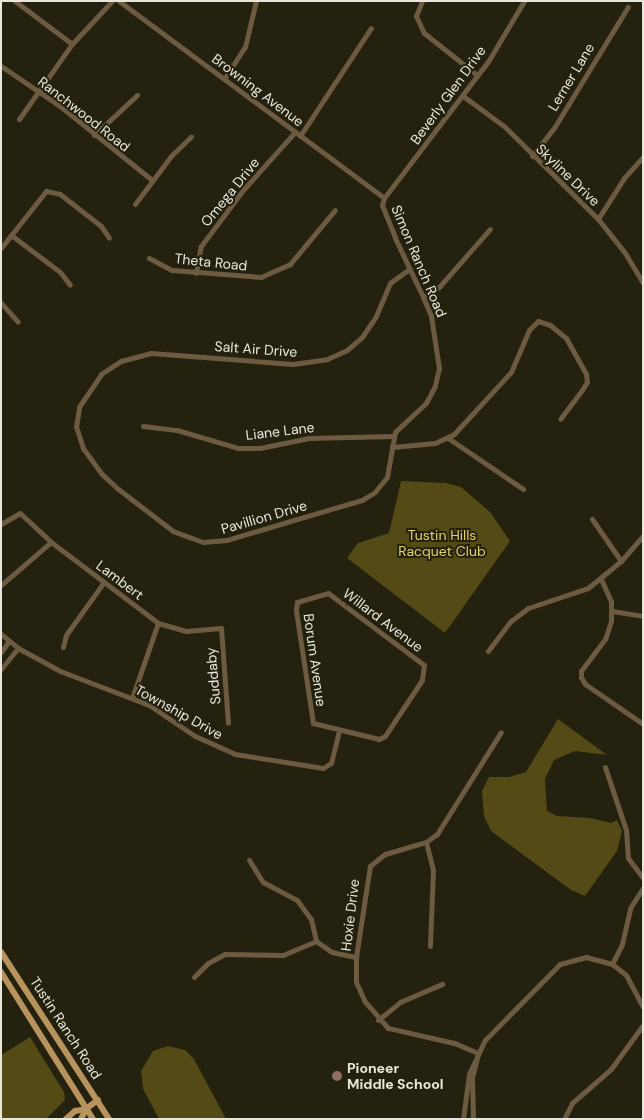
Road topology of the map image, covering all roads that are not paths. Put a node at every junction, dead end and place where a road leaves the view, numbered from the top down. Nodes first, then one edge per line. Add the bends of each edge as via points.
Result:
1 (14, 1) edge
2 (112, 1) edge
3 (119, 1) edge
4 (256, 1) edge
5 (422, 1) edge
6 (524, 1) edge
7 (628, 7) dead end
8 (371, 28) dead end
9 (72, 44) junction
10 (1, 66) edge
11 (477, 75) junction
12 (224, 79) junction
13 (39, 92) junction
14 (137, 95) dead end
15 (462, 96) junction
16 (19, 119) dead end
17 (295, 132) junction
18 (94, 135) junction
19 (191, 136) dead end
20 (300, 136) junction
21 (532, 156) junction
22 (643, 157) edge
23 (152, 180) junction
24 (384, 198) junction
25 (135, 204) dead end
26 (335, 210) dead end
27 (598, 219) junction
28 (490, 229) dead end
29 (11, 235) junction
30 (110, 238) dead end
31 (1, 248) edge
32 (149, 258) dead end
33 (409, 269) junction
34 (196, 273) junction
35 (643, 283) edge
36 (70, 285) dead end
37 (423, 297) junction
38 (1, 303) edge
39 (18, 322) dead end
40 (79, 406) joint
41 (560, 419) dead end
42 (143, 426) dead end
43 (394, 436) junction
44 (448, 438) junction
45 (392, 447) junction
46 (523, 489) dead end
47 (592, 520) dead end
48 (1, 524) edge
49 (643, 536) edge
50 (50, 542) junction
51 (621, 561) junction
52 (601, 580) junction
53 (104, 582) junction
54 (1, 585) edge
55 (328, 593) joint
56 (612, 612) junction
57 (643, 616) edge
58 (158, 623) junction
59 (221, 628) joint
60 (1, 634) edge
61 (9, 641) junction
62 (63, 647) dead end
63 (18, 648) junction
64 (488, 651) dead end
65 (1, 652) edge
66 (1, 669) edge
67 (132, 698) junction
68 (228, 723) dead end
69 (643, 724) edge
70 (339, 731) junction
71 (501, 732) dead end
72 (605, 767) dead end
73 (426, 842) junction
74 (249, 860) dead end
75 (643, 878) edge
76 (643, 888) edge
77 (316, 941) junction
78 (430, 946) dead end
79 (1, 952) edge
80 (356, 957) junction
81 (612, 964) junction
82 (1, 972) edge
83 (194, 977) dead end
84 (442, 984) dead end
85 (643, 1007) edge
86 (378, 1020) junction
87 (643, 1025) edge
88 (478, 1054) junction
89 (98, 1100) junction
90 (86, 1108) junction
91 (66, 1119) edge
92 (81, 1119) edge
93 (93, 1119) edge
94 (109, 1119) edge
95 (463, 1119) edge
96 (473, 1119) edge
97 (564, 1119) edge

1 - 9 street
2 - 9 street
3 - 12 street, Browning Avenue
4 - 12 street via 245,48
5 - 11 street via 416,16 424,33
6 - 11 street, Beverly Glen Drive
7 - 21 street, Lerner Lane via 554,128
8 - 20 street
9 - 13 street
10 - 13 street, Ranchwood Road
11 - 15 street, Beverly Glen Drive
12 - 17 street, Browning Avenue
13 - 16 street
13 - 18 street, Ranchwood Road
14 - 18 street
15 - 21 street, Skyline Drive via 506,127
15 - 24 street, Beverly Glen Drive
17 - 20 street, Browning Avenue
17 - 34 street, Omega Drive via 243,190 201,246
18 - 23 street, Ranchwood Road
19 - 23 street
20 - 24 street, Browning Avenue
21 - 27 street, Skyline Drive
22 - 27 street via 624,178
23 - 25 street
24 - 33 street, Simon Ranch Road via 382,204
26 - 34 street, Theta Road via 300,254 276,272 247,278
27 - 35 street, Skyline Drive via 625,253
28 - 37 street via 439,287
29 - 30 street via 46,191 60,194 101,226
29 - 31 street
29 - 36 street via 60,272
32 - 34 street, Theta Road via 172,270
33 - 37 street, Simon Ranch Road
33 - 40 street, Salt Air Drive via 390,283 376,316 362,337 337,355 315,363 293,364 142,354 121,361 101,374
37 - 43 street, Simon Ranch Road via 435,328 438,375 426,402
38 - 39 street
40 - 45 street, Pavillion Drive via 78,436 108,481 173,531 203,542 227,540 362,500 375,492 387,477
41 - 44 street via 587,382 586,374 566,338 550,324 538,321 529,330 514,366 503,382
42 - 43 street, Liane Lane via 177,430 238,448 260,448 309,438
43 - 45 street, Pavillion Drive
44 - 45 street via 411,447
44 - 46 street
47 - 51 street
48 - 50 street, Lambert via 20,513
49 - 51 street
50 - 53 street, Lambert
50 - 54 street
51 - 52 street
52 - 56 street
52 - 64 street via 588,588 528,608 510,621
53 - 58 street, Lambert
53 - 62 street via 66,635
55 - 70 street, Borum Avenue via 297,602 296,610 313,723
55 - 70 street, Willard Avenue via 424,665 422,680 385,736 379,740
56 - 57 street
56 - 69 street via 606,639 581,671 581,677 585,684
58 - 59 street, Lambert via 186,631
58 - 67 street
59 - 68 street, Suddaby
60 - 61 street, Township Drive
61 - 63 street, Township Drive
61 - 65 street
63 - 66 street
63 - 67 street, Township Drive via 60,671
67 - 70 street, Township Drive via 229,752 261,760 329,766
71 - 73 street, Hoxie Drive via 480,762 471,782 454,802 444,826
72 - 75 street via 626,830 628,858
73 - 78 street via 433,870
73 - 80 street, Hoxie Drive via 385,854 370,866 365,882
74 - 77 street via 263,882 298,900 311,919
76 - 81 street via 630,908 622,944
77 - 80 street via 332,952
77 - 83 street via 283,955 225,954 208,963
79 - 89 main road, Tustin Ranch Road
80 - 86 street, Hoxie Drive via 356,982
81 - 85 street via 626,975
81 - 88 street via 586,957 560,964 499,1024
82 - 90 main road, Tustin Ranch Road
84 - 86 street via 400,1002
86 - 88 street, Hoxie Drive via 401,1033 454,1043
87 - 97 street via 611,1069 572,1103
88 - 95 street via 469,1074
88 - 96 street via 472,1077
89 - 90 main road
89 - 94 main road, Tustin Ranch Road
90 - 91 main road via 75,1111
90 - 92 main road
90 - 93 main road, Tustin Ranch Road

